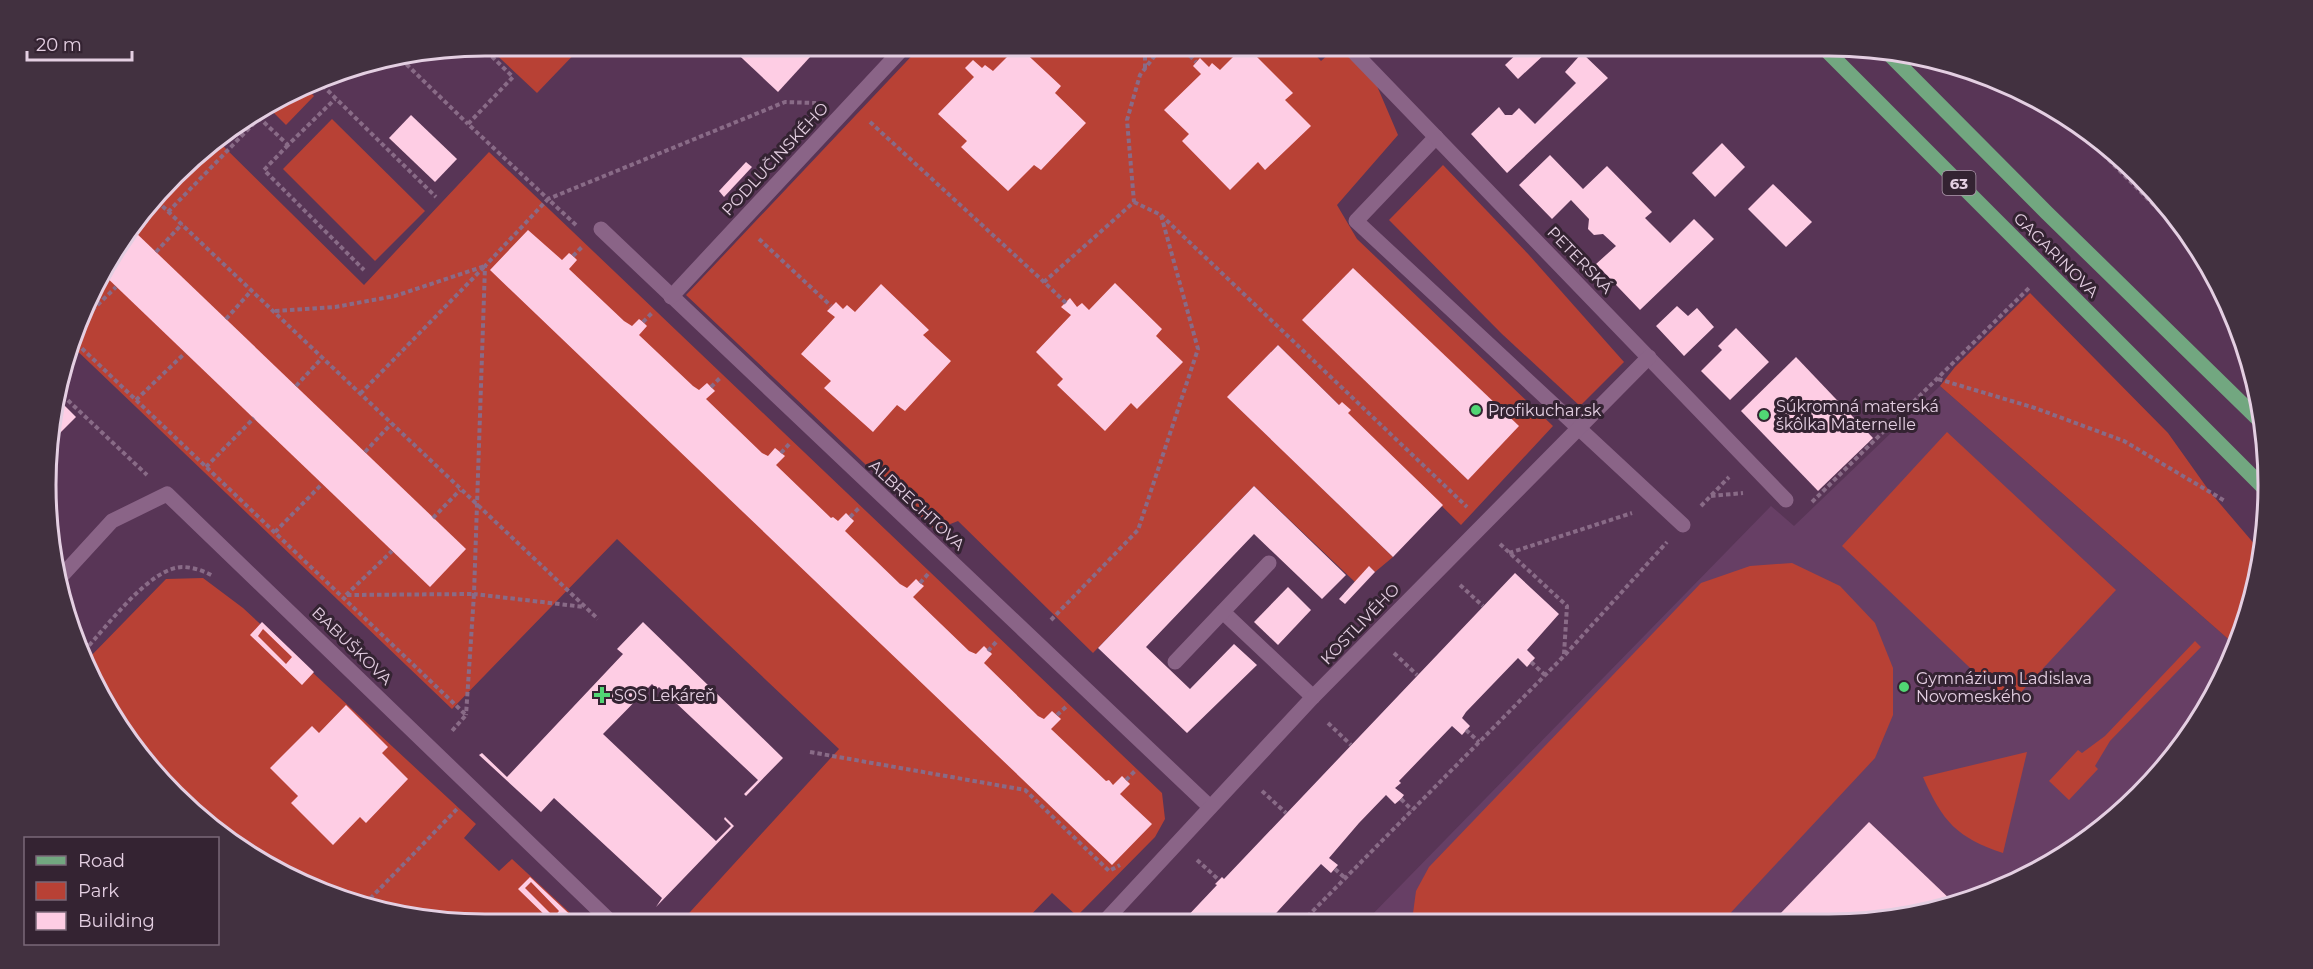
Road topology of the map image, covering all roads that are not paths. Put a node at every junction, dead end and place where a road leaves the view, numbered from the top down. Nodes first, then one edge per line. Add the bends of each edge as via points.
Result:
1 (896, 56) edge
2 (1358, 56) edge
3 (1832, 56) edge
4 (1896, 61) edge
5 (1436, 137) junction
6 (601, 229) road end
7 (671, 297) junction
8 (1648, 357) junction
9 (2251, 412) edge
10 (1579, 426) junction
11 (2258, 482) edge
12 (1786, 500) road end
13 (1683, 525) road end
14 (1269, 563) dead end
15 (65, 572) edge
16 (1222, 612) junction
17 (1175, 662) dead end
18 (1313, 697) junction
19 (1210, 807) junction
20 (603, 914) edge
21 (1111, 914) edge

1 - 7 street, PODLUČINSKÉHO
2 - 5 street, PETERSKÁ
3 - 11 main road, GAGARINOVA / 63
4 - 9 main road, GAGARINOVA / 63
5 - 8 street, PETERSKÁ
5 - 10 street via 1356,221
6 - 7 street, ALBRECHTOVA
7 - 19 street, ALBRECHTOVA
8 - 10 street, KOSTLIVÉHO
8 - 12 street, PETERSKÁ
10 - 13 street
10 - 18 street, KOSTLIVÉHO
14 - 16 street
15 - 20 street, BABUŠKOVA via 112,521 167,494
16 - 17 street
16 - 18 street
18 - 19 street, KOSTLIVÉHO
19 - 21 street, KOSTLIVÉHO

